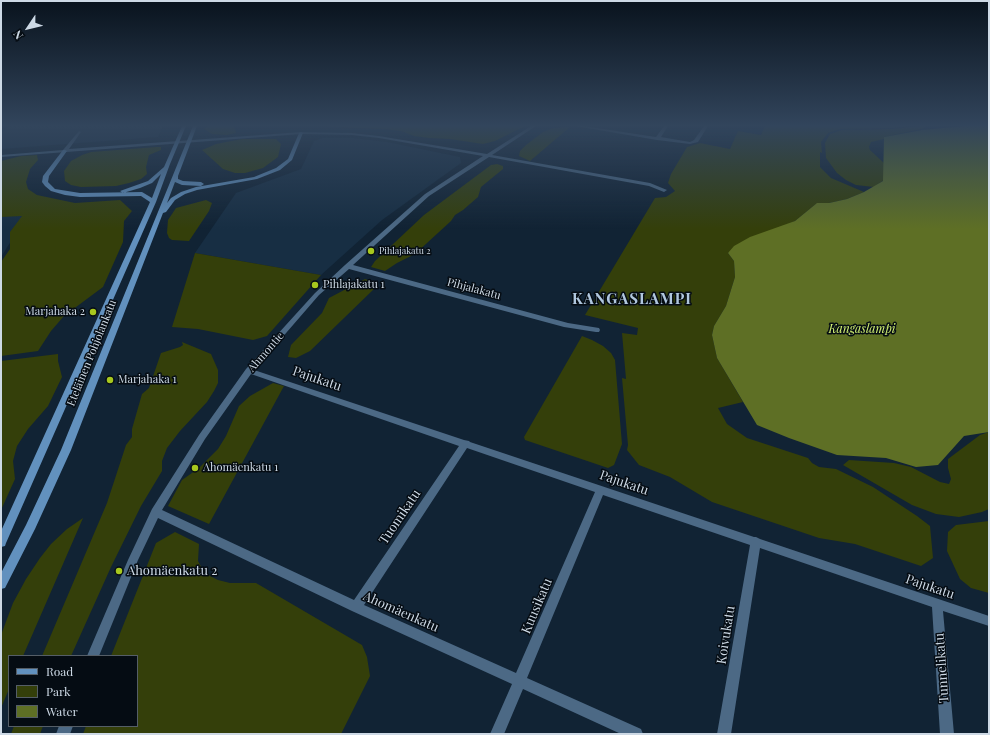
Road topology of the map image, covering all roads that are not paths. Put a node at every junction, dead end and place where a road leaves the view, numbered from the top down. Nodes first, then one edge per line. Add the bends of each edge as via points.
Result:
1 (57, 160) edge
2 (169, 160) edge
3 (181, 160) edge
4 (288, 160) edge
5 (479, 160) edge
6 (510, 160) edge
7 (167, 164) junction
8 (175, 175) junction
9 (222, 184) junction
10 (664, 190) dead end
11 (108, 194) junction
12 (153, 202) junction
13 (157, 220) junction
14 (347, 266) junction
15 (596, 330) dead end
16 (249, 371) junction
17 (466, 443) junction
18 (601, 489) junction
19 (156, 512) junction
20 (756, 541) junction
21 (1, 543) edge
22 (1, 584) edge
23 (937, 603) junction
24 (356, 608) junction
25 (989, 621) edge
26 (93, 655) edge
27 (520, 681) junction
28 (497, 734) edge
29 (636, 734) edge
30 (724, 734) edge
31 (947, 734) edge

1 - 11 main road via 46,176 45,182 54,190 72,194
2 - 7 main road, Eteläinen Pohjolankatu
3 - 8 main road, Eteläinen Pohjolankatu
4 - 9 main road via 283,166 255,178
5 - 14 street, Ahmontie via 427,195
6 - 10 street via 650,185
7 - 11 main road via 144,185
7 - 12 main road, Eteläinen Pohjolankatu
8 - 9 main road via 176,180 190,185
8 - 13 main road, Eteläinen Pohjolankatu
9 - 13 main road via 183,193 173,199
11 - 12 main road via 142,194
12 - 21 main road, Eteläinen Pohjolankatu
13 - 22 main road, Eteläinen Pohjolankatu via 66,450
14 - 15 street, Pihjalakatu via 568,325
14 - 16 street, Ahmontie via 317,294
16 - 17 street, Pajukatu
16 - 19 street, Ahmontie via 202,437
17 - 18 street, Pajukatu
17 - 24 street, Tuomikatu
18 - 20 street, Pajukatu
18 - 27 street, Kuusikatu
19 - 24 street, Ahomäenkatu
19 - 26 street, Ahmontie
20 - 23 street, Pajukatu
20 - 30 street, Koivukatu
23 - 25 street, Pajukatu
23 - 31 street, Tunnelikatu
24 - 27 street, Ahomäenkatu
27 - 28 street, Kuusikatu
27 - 29 street, Ahomäenkatu

